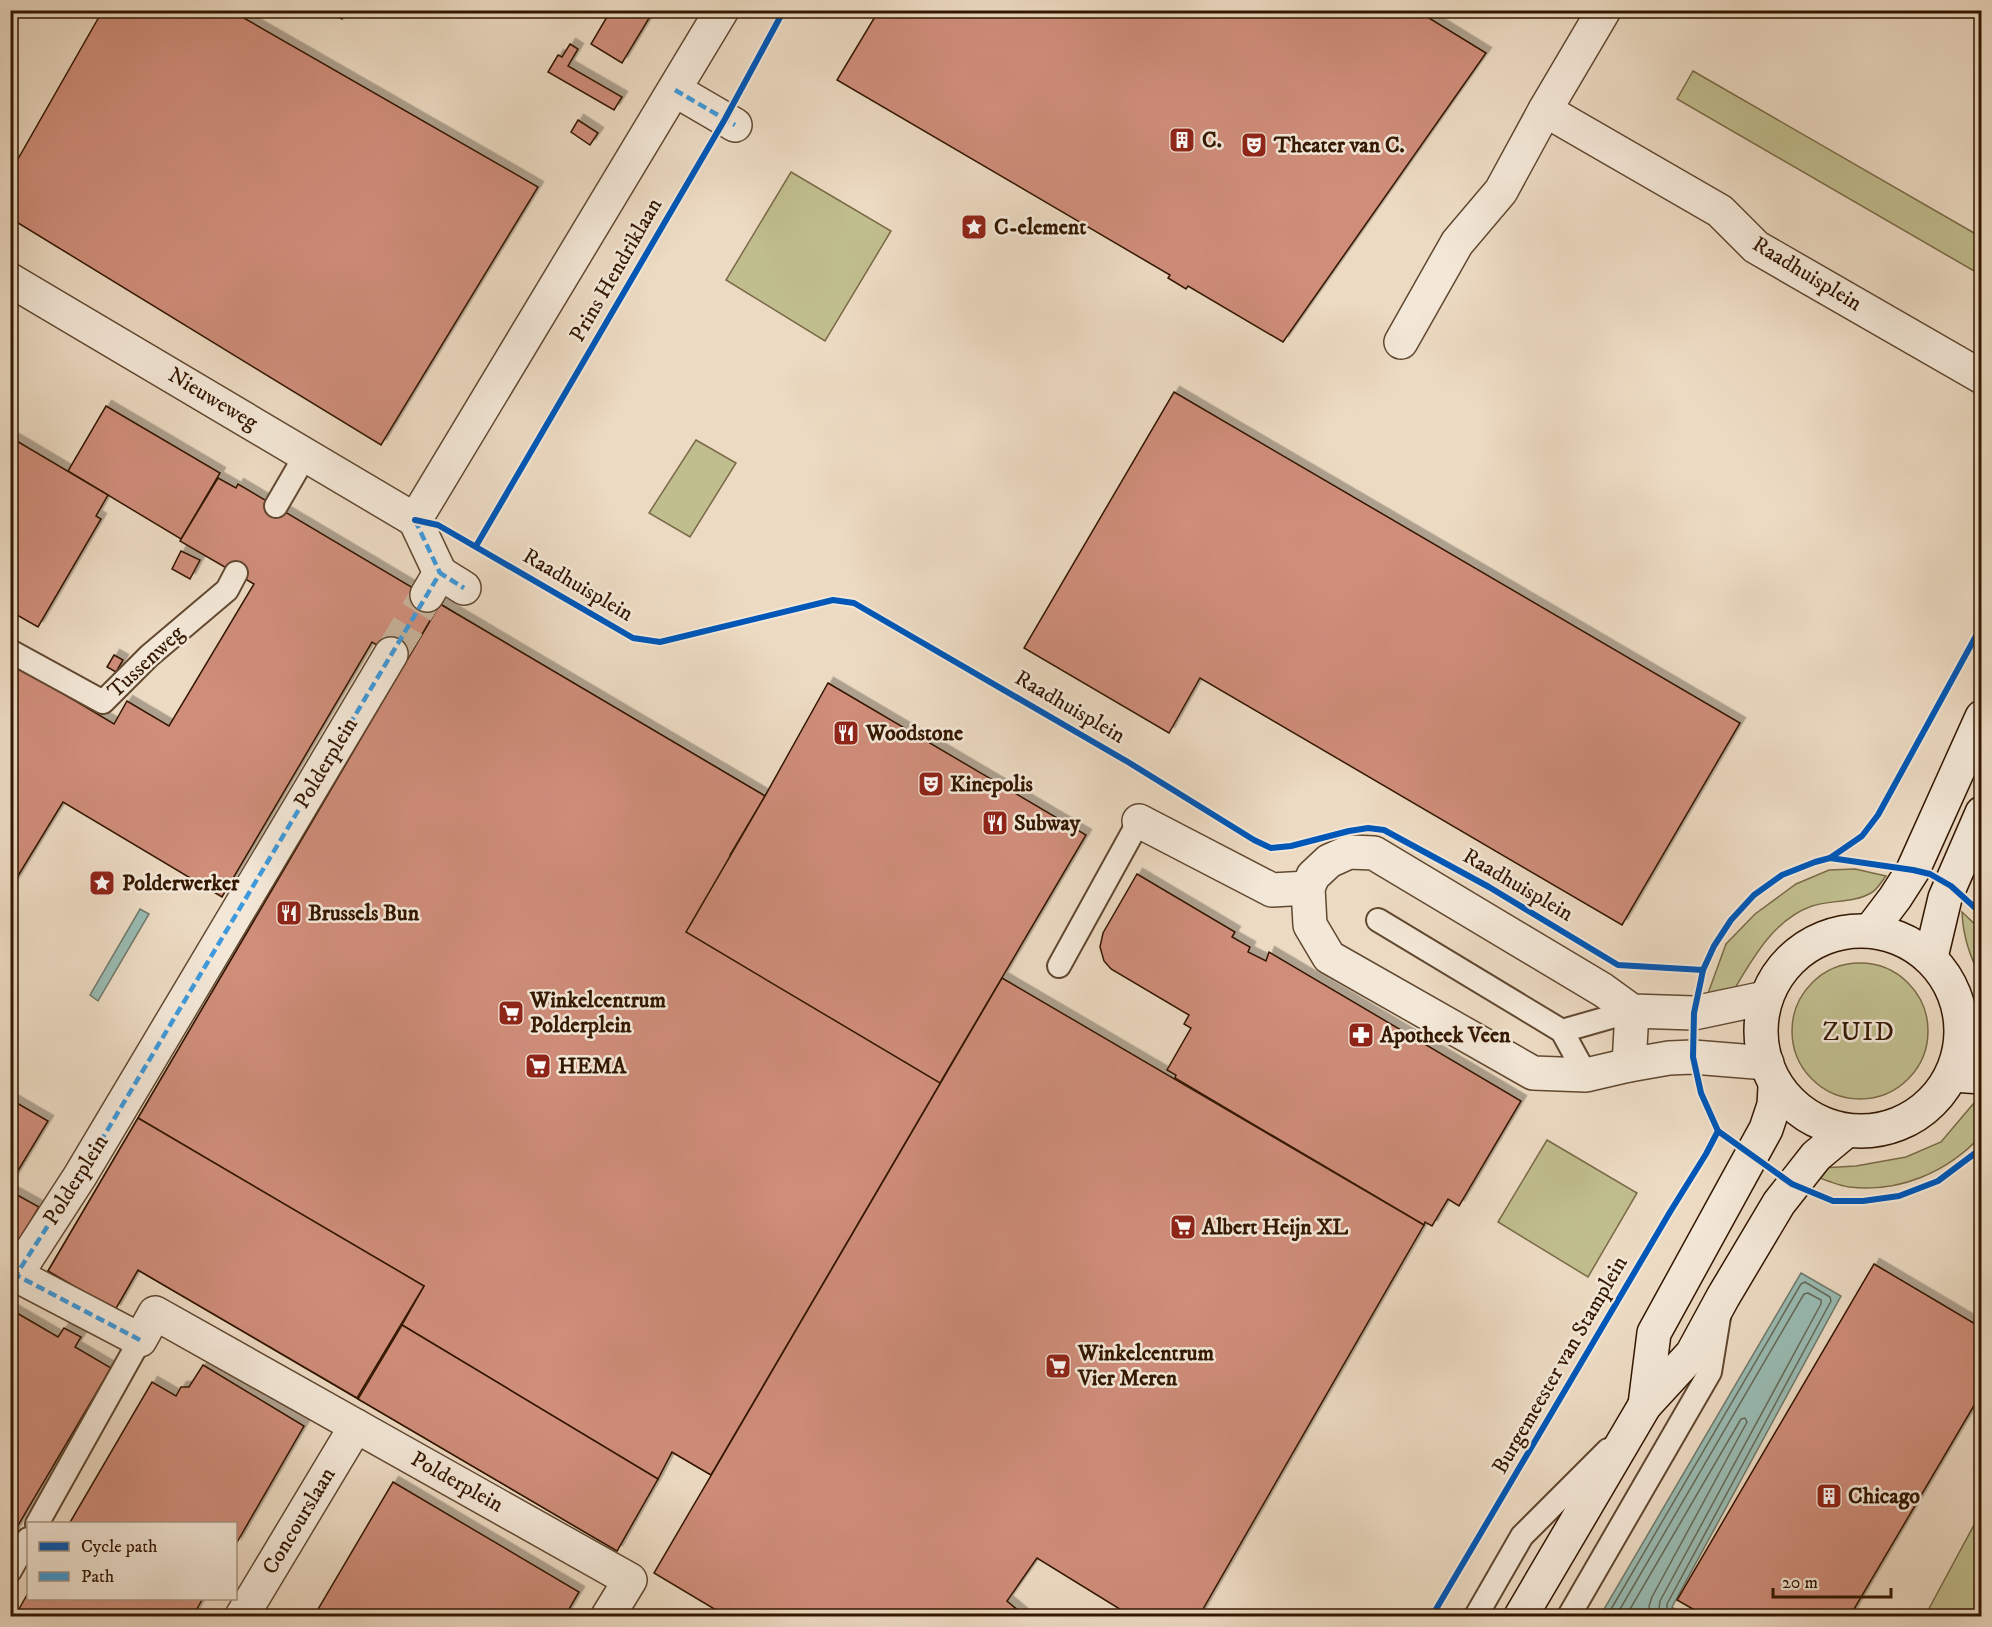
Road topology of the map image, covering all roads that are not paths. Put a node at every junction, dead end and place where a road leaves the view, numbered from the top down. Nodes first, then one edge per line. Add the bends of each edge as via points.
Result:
1 (722, 10) edge
2 (1604, 10) edge
3 (675, 90) junction
4 (1545, 110) junction
5 (735, 125) dead end
6 (10, 280) edge
7 (1401, 342) dead end
8 (1982, 377) edge
9 (305, 456) junction
10 (276, 506) dead end
11 (415, 520) junction
12 (236, 573) dead end
13 (443, 586) dead end
14 (10, 651) edge
15 (391, 654) tunnel mouth
16 (1982, 717) edge
17 (1982, 813) edge
18 (1139, 821) joint
19 (1308, 888) junction
20 (1378, 920) dead end
21 (1870, 931) junction
22 (1931, 957) junction
23 (1059, 966) dead end
24 (1765, 998) junction
25 (1632, 1011) junction
26 (1972, 1023) edge
27 (1562, 1030) junction
28 (1629, 1065) junction
29 (1771, 1074) junction
30 (1586, 1075) junction
31 (1967, 1076) edge
32 (1846, 1131) junction
33 (13, 1280) edge
34 (1723, 1297) junction
35 (140, 1340) junction
36 (1639, 1416) junction
37 (356, 1426) junction
38 (38, 1522) edge
39 (27, 1541) edge
40 (10, 1571) edge
41 (242, 1617) edge
42 (608, 1617) edge
43 (1476, 1617) edge
44 (1521, 1617) edge
45 (1569, 1617) edge

1 - 3 street, Prins Hendriklaan
2 - 4 street
3 - 5 street
3 - 11 street, Prins Hendriklaan
4 - 7 street via 1501,191 1457,243
4 - 8 street, Raadhuisplein via 1720,211 1756,247
6 - 9 street, Nieuweweg
9 - 10 lane
9 - 11 street, Nieuweweg
11 - 13 street
12 - 14 lane, Tussenweg via 227,590 149,656 103,702
15 - 33 street, Polderplein via 80,1176
16 - 21 street via 1912,870
17 - 22 street via 1946,897
18 - 19 street via 1272,890
18 - 23 lane
19 - 25 street, Raadhuisplein via 1313,876 1329,861 1349,852 1374,853
19 - 30 street via 1310,925 1329,957 1533,1073
20 - 27 lane
21 - 22 street via 1902,939
21 - 24 street via 1840,933 1798,953 1781,970
22 - 26 street
24 - 25 street via 1694,1014
24 - 29 street via 1761,1029
25 - 27 lane
25 - 28 street
26 - 31 street via 1960,1047
27 - 30 lane
28 - 29 street via 1693,1057
28 - 30 street
29 - 32 street via 1798,1109
29 - 36 street via 1774,1105 1766,1129 1654,1333
31 - 32 street via 1912,1119 1865,1132
32 - 34 street via 1815,1156 1792,1184
33 - 35 street, Polderplein
34 - 36 street via 1692,1354
34 - 45 lane via 1710,1372
35 - 37 street, Polderplein via 155,1313
35 - 38 lane
36 - 43 lane via 1522,1536
36 - 44 street
37 - 41 street, Concourslaan
37 - 42 street, Polderplein via 630,1580
39 - 40 lane

